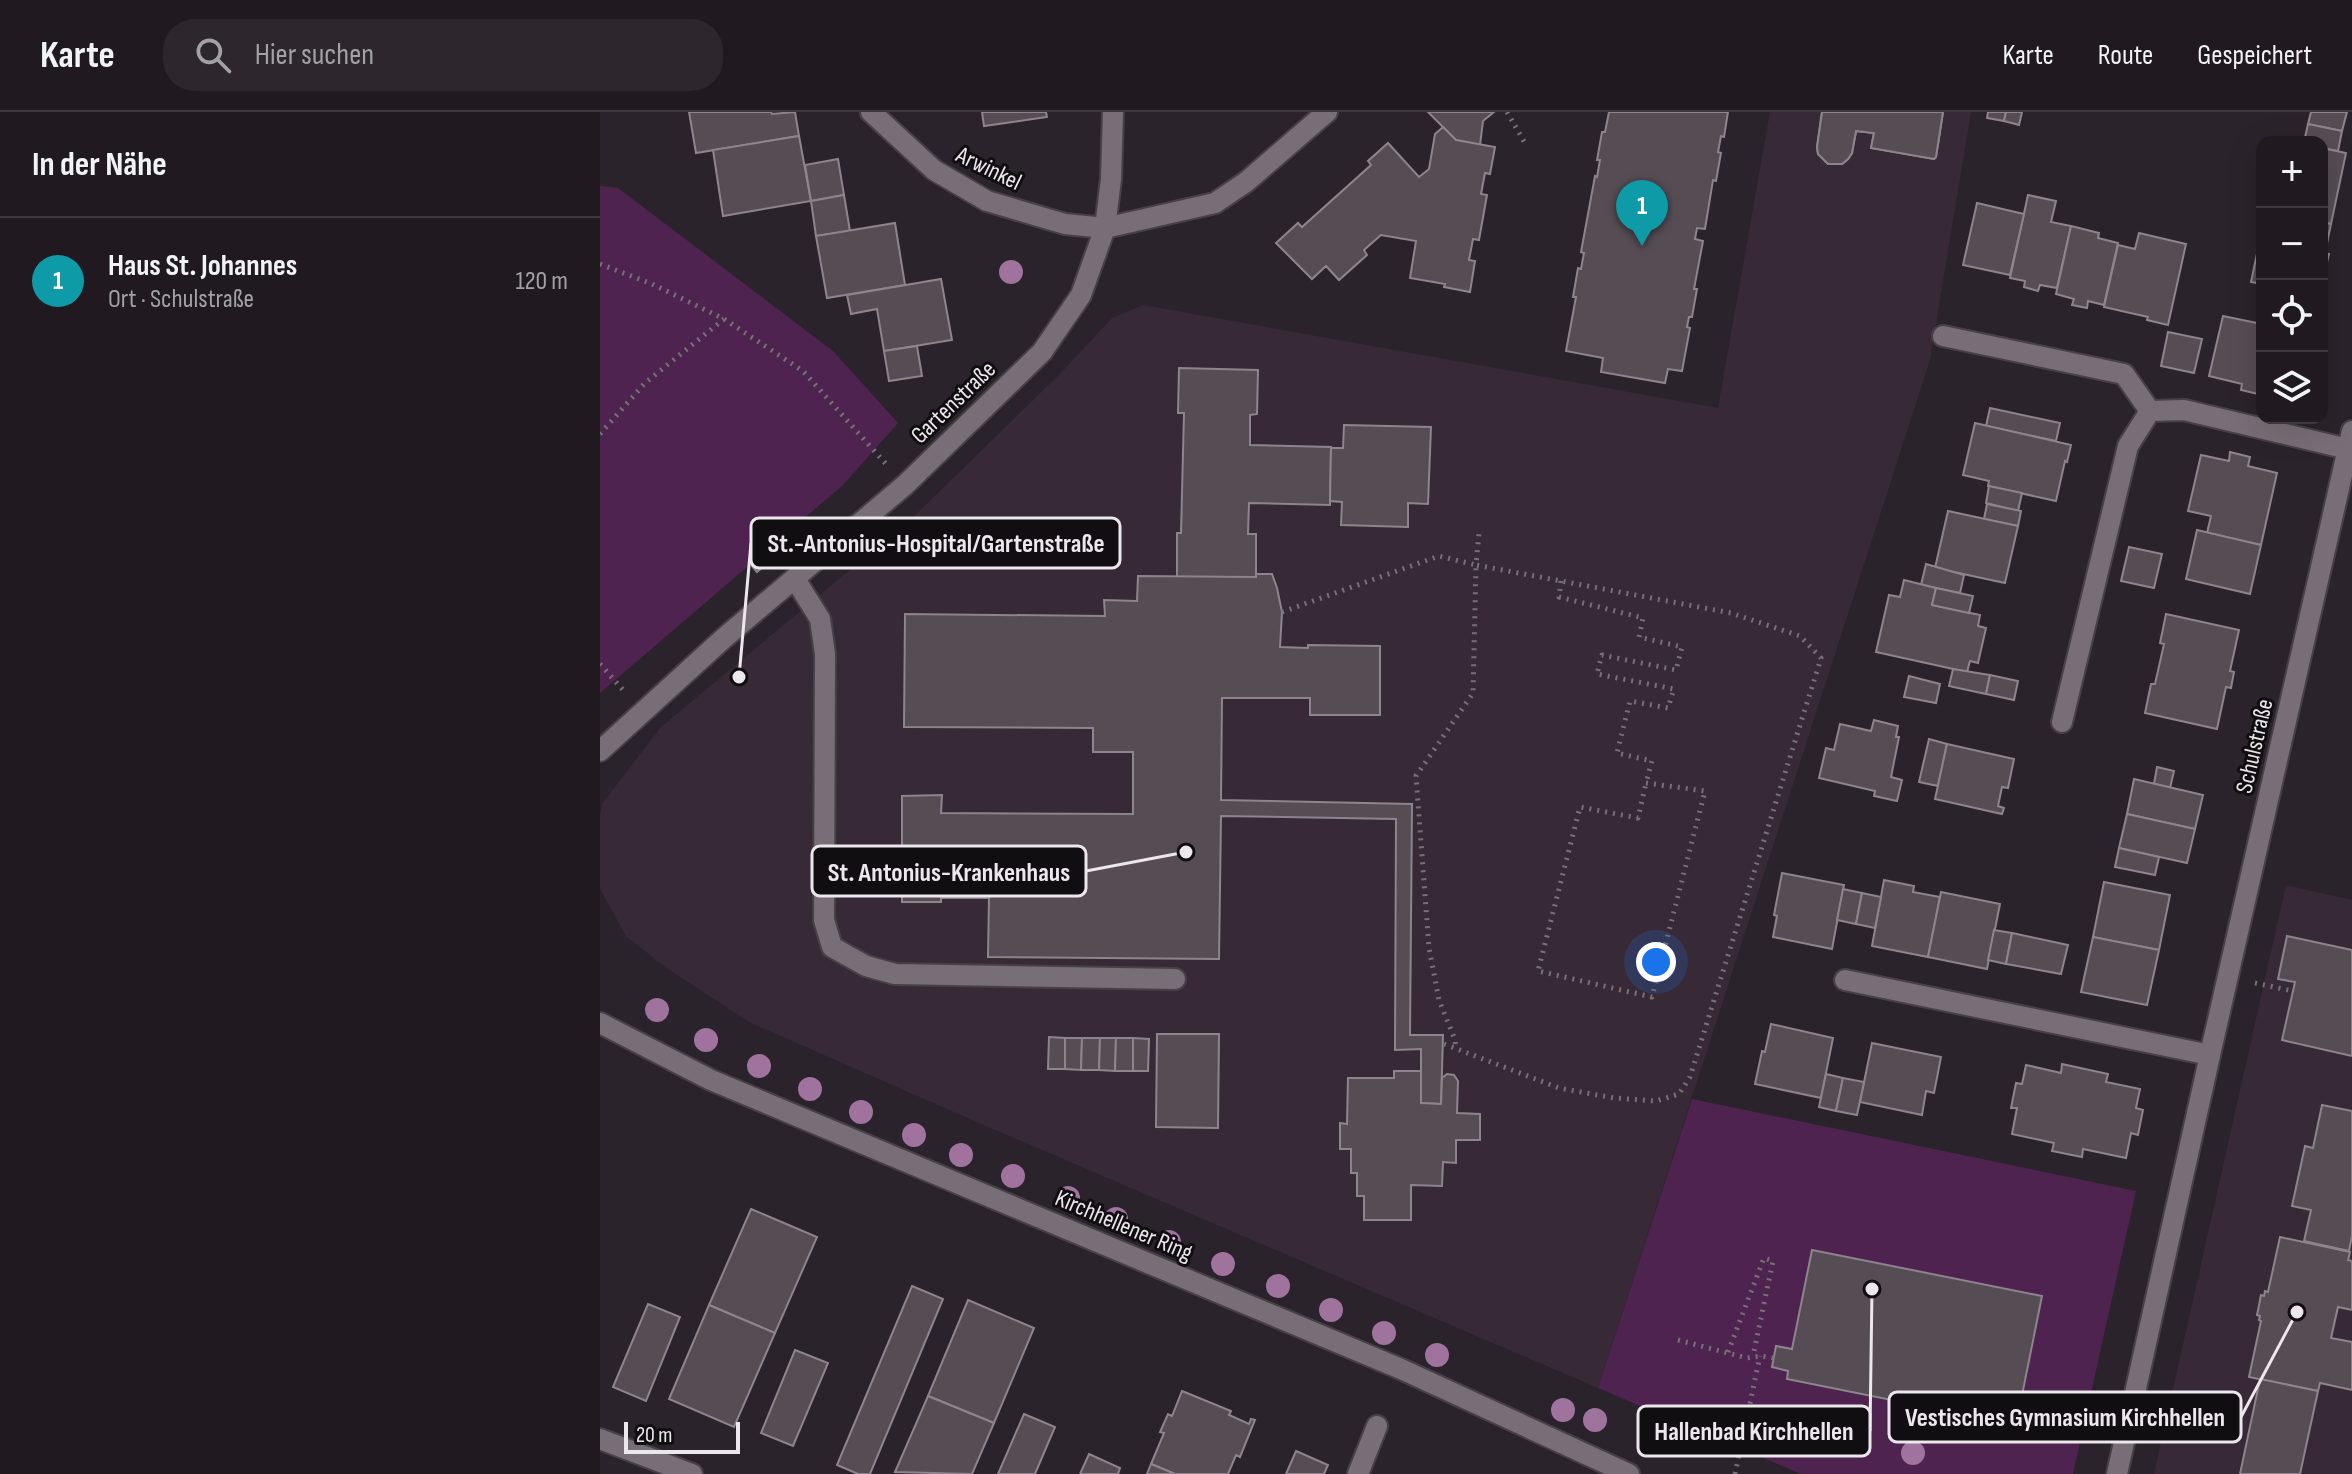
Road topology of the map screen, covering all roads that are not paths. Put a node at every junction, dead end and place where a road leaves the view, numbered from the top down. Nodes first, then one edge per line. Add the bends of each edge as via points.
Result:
1 (871, 112) edge
2 (1113, 112) edge
3 (1327, 112) edge
4 (1105, 228) junction
5 (1943, 336) dead end
6 (2150, 411) junction
7 (2350, 440) edge
8 (2347, 478) edge
9 (795, 579) junction
10 (2062, 722) dead end
11 (600, 751) edge
12 (1175, 979) dead end
13 (1845, 980) dead end
14 (600, 1023) edge
15 (2210, 1055) junction
16 (1377, 1426) dead end
17 (600, 1439) edge
18 (668, 1470) edge
19 (692, 1474) edge
20 (1358, 1474) edge
21 (1629, 1474) edge
22 (2117, 1474) edge

1 - 4 street, Arwinkel via 934,170 987,201 1065,224
2 - 4 street, Gartenstraße
3 - 4 street via 1215,203
4 - 9 street, Gartenstraße via 1081,295 1042,352 905,485
5 - 6 street via 2124,374
6 - 7 street, Schulstraße via 2184,410
6 - 10 street via 2128,446
7 - 8 street, Schulstraße
8 - 15 street, Schulstraße
9 - 11 street, Gartenstraße
9 - 12 street via 820,619 825,654 824,920 832,947 866,966 895,974
13 - 15 street
14 - 21 street, Kirchhellener Ring via 711,1080 1401,1369
15 - 22 street, Schulstraße
16 - 20 street
17 - 18 street
18 - 19 street

